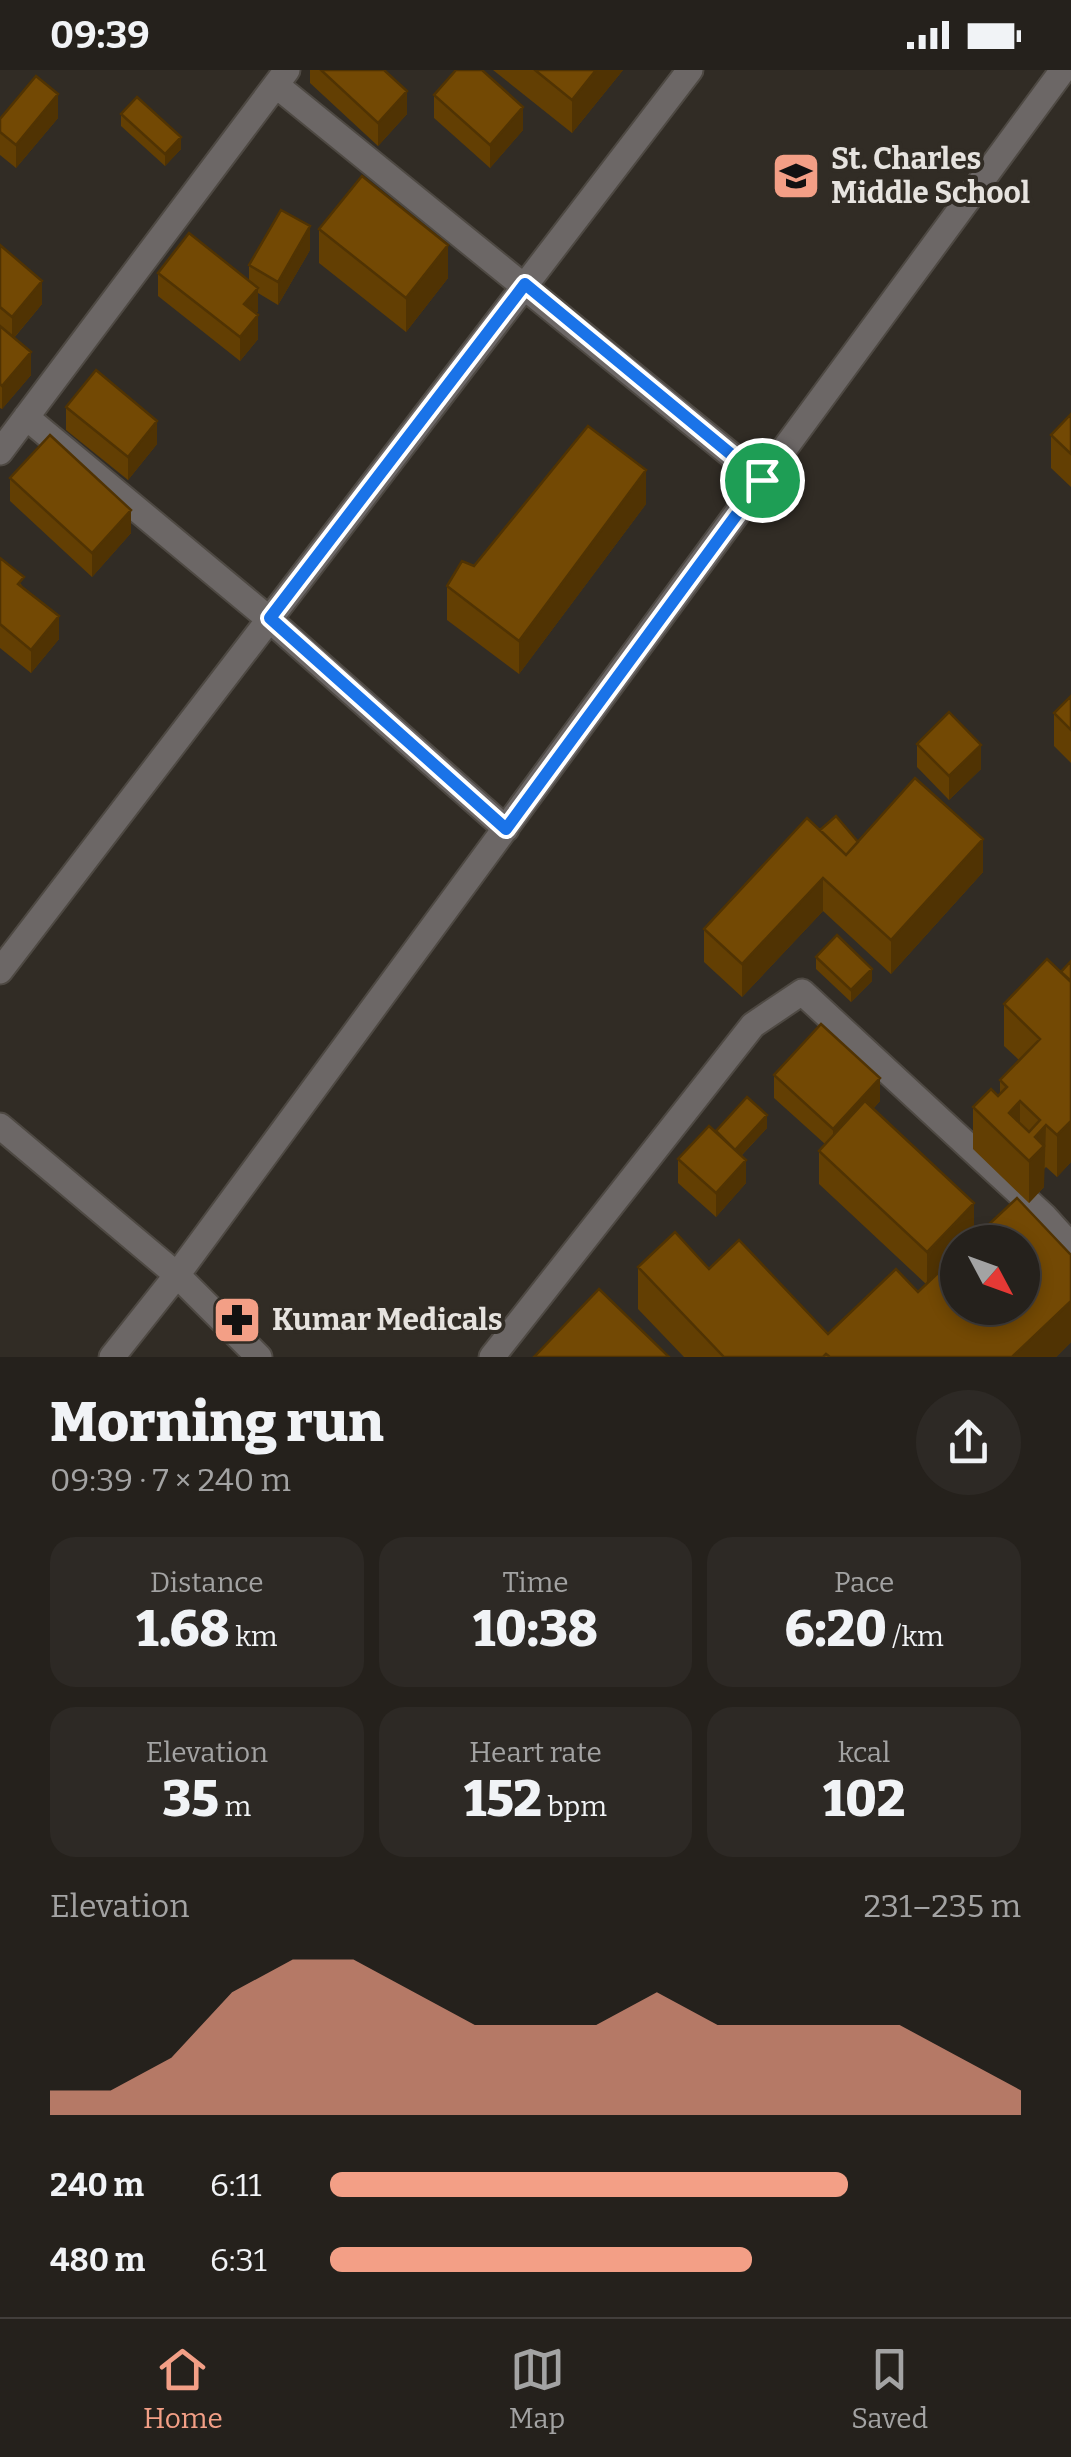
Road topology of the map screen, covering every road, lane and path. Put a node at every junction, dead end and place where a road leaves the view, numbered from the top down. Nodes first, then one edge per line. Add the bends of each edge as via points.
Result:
1 (690, 70) edge
2 (1064, 70) edge
3 (282, 77) edge
4 (525, 284) junction
5 (26, 417) junction
6 (0, 452) edge
7 (762, 480) junction
8 (270, 618) junction
9 (506, 829) junction
10 (0, 971) edge
11 (0, 1126) edge
12 (1071, 1246) edge
13 (177, 1275) junction
14 (112, 1357) edge
15 (258, 1357) edge
16 (492, 1357) edge

1 - 4 street
2 - 7 street
3 - 4 street
3 - 5 street
4 - 7 street
4 - 8 street
5 - 6 street
5 - 8 street
7 - 9 street
8 - 9 street
8 - 10 street
9 - 13 street
11 - 13 street
12 - 16 street via 802,992 753,1025
13 - 14 street
13 - 15 street

